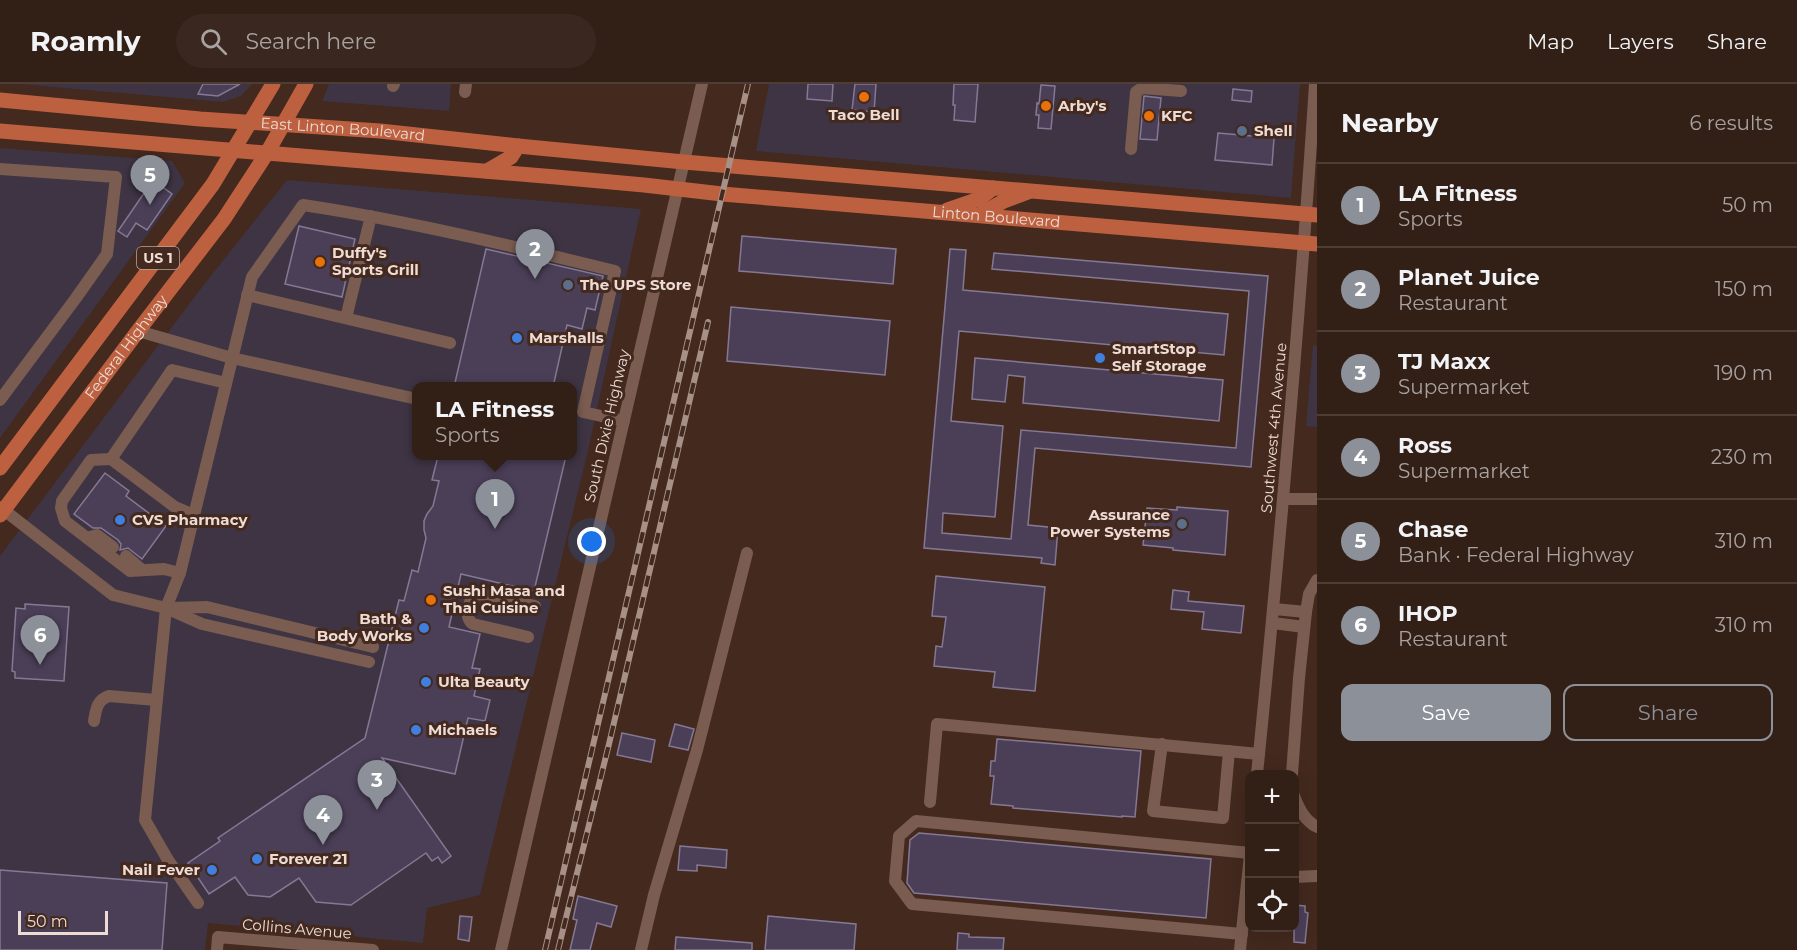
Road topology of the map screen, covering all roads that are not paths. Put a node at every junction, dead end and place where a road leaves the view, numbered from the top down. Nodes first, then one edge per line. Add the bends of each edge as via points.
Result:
1 (273, 84) edge
2 (306, 84) edge
3 (702, 84) edge
4 (1315, 84) edge
5 (1181, 91) dead end
6 (0, 100) edge
7 (250, 122) junction
8 (284, 124) junction
9 (0, 130) edge
10 (518, 146) junction
11 (1131, 149) dead end
12 (234, 150) junction
13 (267, 153) junction
14 (684, 162) junction
15 (0, 169) edge
16 (487, 171) junction
17 (993, 188) junction
18 (677, 189) junction
19 (1030, 191) junction
20 (941, 212) junction
21 (1312, 214) edge
22 (979, 215) junction
23 (371, 216) junction
24 (1311, 244) edge
25 (247, 295) junction
26 (346, 318) junction
27 (138, 331) junction
28 (450, 343) dead end
29 (232, 358) junction
30 (226, 383) junction
31 (412, 398) edge
32 (0, 400) edge
33 (624, 421) junction
34 (111, 459) junction
35 (0, 468) edge
36 (1283, 499) junction
37 (1317, 499) edge
38 (1, 507) edge
39 (194, 514) junction
40 (87, 538) junction
41 (113, 547) dead end
42 (747, 553) dead end
43 (126, 556) dead end
44 (142, 570) junction
45 (180, 573) junction
46 (1317, 580) edge
47 (535, 606) dead end
48 (166, 608) junction
49 (1274, 609) junction
50 (1306, 612) junction
51 (1273, 623) junction
52 (1305, 627) junction
53 (528, 637) dead end
54 (373, 647) dead end
55 (369, 662) dead end
56 (156, 700) junction
57 (94, 721) dead end
58 (1162, 744) junction
59 (1229, 751) junction
60 (1259, 754) junction
61 (1257, 770) edge
62 (1292, 770) edge
63 (930, 802) dead end
64 (1299, 810) edge
65 (1317, 827) edge
66 (1245, 854) edge
67 (1317, 876) edge
68 (1299, 877) edge
69 (1248, 878) edge
70 (198, 903) dead end
71 (1242, 934) junction
72 (218, 944) edge
73 (373, 950) edge
74 (501, 950) edge
75 (641, 950) edge
76 (1240, 950) edge

1 - 7 main road, Federal Highway / US 1
2 - 8 main road, Federal Highway / US 1
3 - 14 street, South Dixie Highway
4 - 21 street, Southwest 4th Avenue
5 - 11 street via 1142,88 1136,92
6 - 7 main road, East Linton Boulevard
7 - 8 main road, East Linton Boulevard
7 - 12 main road, Federal Highway / US 1
8 - 10 main road, East Linton Boulevard
8 - 13 main road, Federal Highway / US 1
9 - 12 main road, East Linton Boulevard
10 - 14 main road, East Linton Boulevard
10 - 16 main road via 511,157
12 - 13 main road, East Linton Boulevard
12 - 35 main road, Federal Highway / US 1 via 213,184
13 - 16 main road, East Linton Boulevard
13 - 27 main road, Federal Highway / US 1 via 224,219
14 - 17 main road, Linton Boulevard
14 - 18 street, South Dixie Highway
15 - 32 street via 116,177 107,254
16 - 18 main road, East Linton Boulevard
17 - 19 main road, Linton Boulevard
17 - 20 main road via 979,199
18 - 20 main road, Linton Boulevard
18 - 33 street, South Dixie Highway
19 - 21 main road, Linton Boulevard
19 - 22 main road
20 - 22 main road, Linton Boulevard
21 - 24 street, Southwest 4th Avenue
22 - 24 main road, Linton Boulevard
23 - 25 street via 303,205 252,277
23 - 26 street
23 - 33 street via 478,237 615,271 583,412
24 - 36 street, Southwest 4th Avenue
25 - 26 street
25 - 29 street
26 - 28 street
27 - 29 street
27 - 38 main road, Federal Highway / US 1
29 - 30 street
29 - 31 street
30 - 34 street via 172,370
30 - 39 street
33 - 74 street, South Dixie Highway
34 - 39 street via 175,507
34 - 40 street via 91,460 62,501 65,521
36 - 37 street
36 - 49 street, Southwest 4th Avenue
38 - 48 street via 113,595
39 - 45 street
40 - 41 street via 97,535
40 - 44 street via 130,571
42 - 75 street
43 - 44 street
44 - 45 street
45 - 48 street
46 - 50 street via 1309,594
47 - 53 street via 474,595 467,616 473,624
48 - 54 street via 207,607
48 - 55 street via 202,624
48 - 56 street
49 - 50 street
49 - 51 street, Southwest 4th Avenue
50 - 52 street
51 - 52 street
51 - 60 street, Southwest 4th Avenue
52 - 62 street
56 - 57 street via 110,696 97,704
56 - 70 street via 145,820
58 - 59 street
58 - 59 street via 1153,811 1165,813 1222,818
58 - 63 street via 937,724
59 - 60 street
60 - 61 street, Southwest 4th Avenue
64 - 65 street
66 - 71 street via 916,821 899,836 895,881 912,904
67 - 68 street
69 - 71 street
71 - 76 street
72 - 73 street, Collins Avenue

